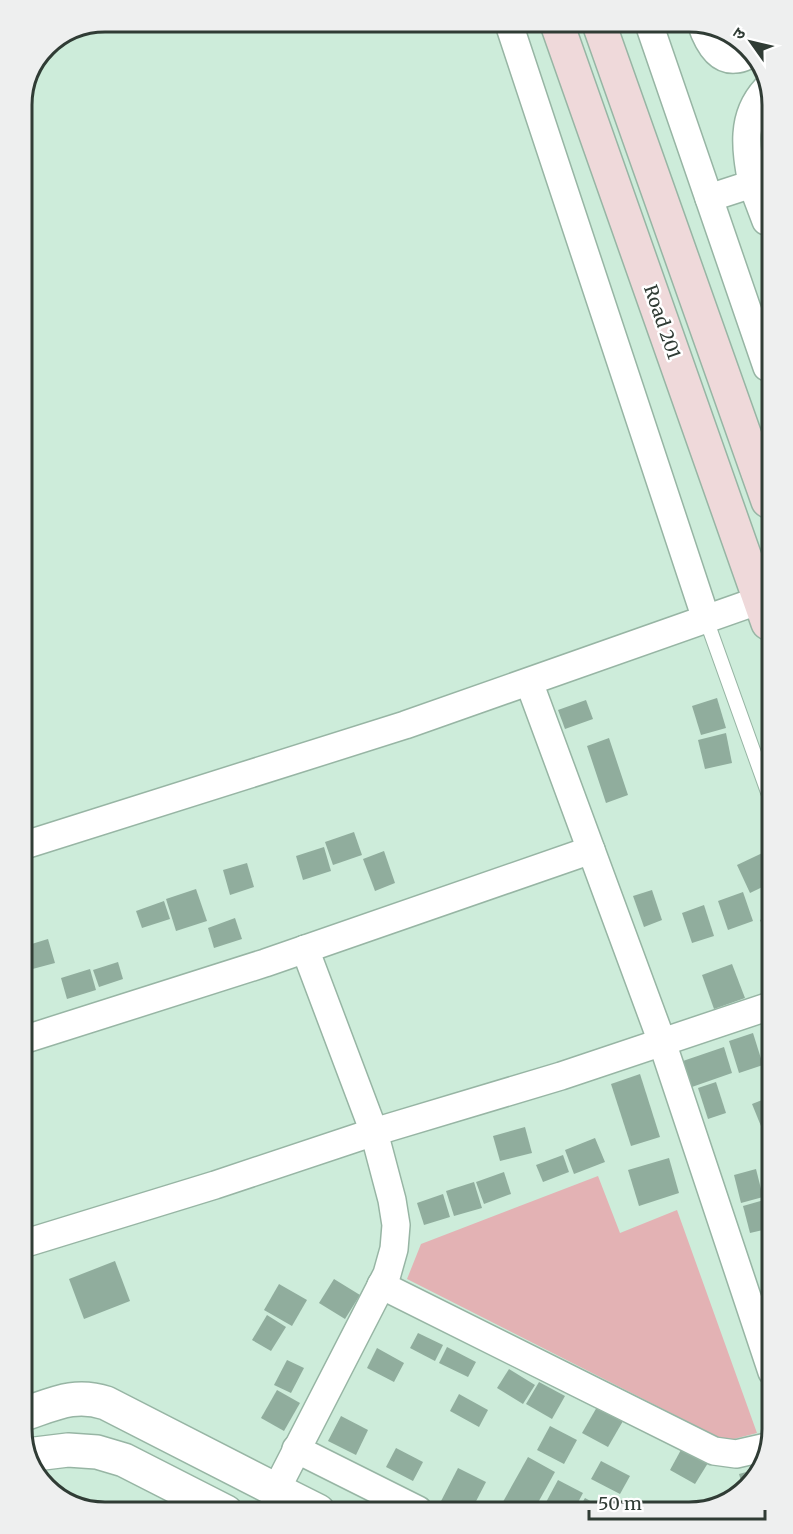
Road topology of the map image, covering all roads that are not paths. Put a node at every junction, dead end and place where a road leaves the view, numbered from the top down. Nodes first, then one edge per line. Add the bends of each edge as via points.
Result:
1 (512, 32) edge
2 (560, 32) edge
3 (602, 32) edge
4 (655, 32) edge
5 (705, 33) edge
6 (721, 55) edge
7 (761, 94) edge
8 (752, 184) junction
9 (709, 198) junction
10 (762, 210) edge
11 (762, 349) edge
12 (762, 483) edge
13 (762, 605) edge
14 (762, 611) edge
15 (706, 619) junction
16 (529, 682) junction
17 (762, 775) edge
18 (31, 843) edge
19 (591, 850) junction
20 (305, 949) junction
21 (762, 1009) edge
22 (31, 1037) edge
23 (662, 1042) junction
24 (374, 1132) junction
25 (31, 1242) edge
26 (381, 1285) junction
27 (762, 1342) edge
28 (31, 1412) edge
29 (296, 1449) junction
30 (759, 1449) edge
31 (36, 1454) edge
32 (276, 1490) junction
33 (206, 1502) edge
34 (300, 1502) edge
35 (402, 1502) edge

1 - 15 street
2 - 13 main road, Road 201
3 - 12 main road
4 - 9 street
5 - 6 street
7 - 8 street via 747,123
8 - 9 street
8 - 10 street
9 - 11 street
14 - 15 street
15 - 16 street
15 - 17 lane
16 - 18 street via 394,729
16 - 19 street
19 - 20 street
19 - 23 street
20 - 22 street
20 - 24 street
21 - 23 street
23 - 24 street
23 - 27 street
24 - 25 street
24 - 26 street via 396,1225 394,1249
26 - 29 street
26 - 30 street via 714,1451 736,1454
28 - 32 street via 86,1398 106,1403
29 - 32 street
29 - 35 street
31 - 33 street via 97,1452 124,1460
32 - 34 street

